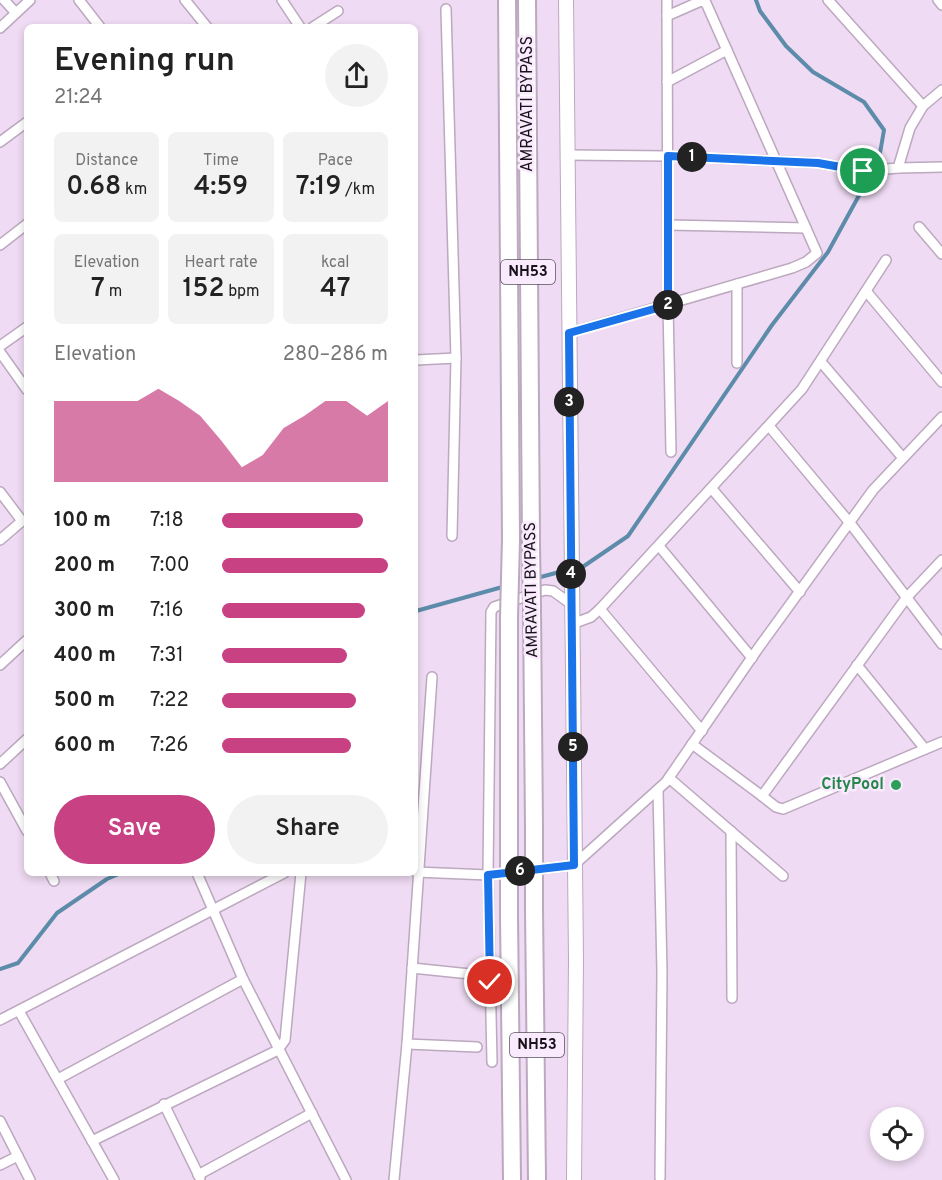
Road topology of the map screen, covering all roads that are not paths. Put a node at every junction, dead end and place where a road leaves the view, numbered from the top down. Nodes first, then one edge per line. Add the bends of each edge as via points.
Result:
1 (4, 0) edge
2 (30, 0) edge
3 (79, 0) edge
4 (282, 0) edge
5 (507, 0) edge
6 (527, 0) edge
7 (566, 0) edge
8 (667, 0) edge
9 (828, 0) edge
10 (938, 0) edge
11 (190, 1) edge
12 (942, 5) edge
13 (446, 9) dead end
14 (338, 11) dead end
15 (16, 13) junction
16 (667, 16) junction
17 (1, 24) edge
18 (98, 24) edge
19 (205, 24) edge
20 (298, 24) edge
21 (318, 24) edge
22 (727, 50) junction
23 (668, 82) junction
24 (942, 90) edge
25 (923, 106) junction
26 (24, 124) edge
27 (0, 142) edge
28 (567, 155) junction
29 (668, 156) junction
30 (777, 160) junction
31 (942, 167) edge
32 (898, 168) junction
33 (668, 225) junction
34 (24, 226) edge
35 (919, 227) dead end
36 (806, 228) junction
37 (0, 244) edge
38 (942, 254) edge
39 (886, 260) dead end
40 (737, 284) junction
41 (528, 286) junction
42 (509, 287) junction
43 (866, 291) junction
44 (668, 305) junction
45 (24, 329) edge
46 (569, 333) junction
47 (0, 346) edge
48 (0, 352) edge
49 (456, 358) junction
50 (418, 360) edge
51 (821, 362) junction
52 (737, 363) dead end
53 (942, 382) edge
54 (24, 386) edge
55 (942, 417) edge
56 (769, 426) junction
57 (671, 452) dead end
58 (903, 458) junction
59 (712, 489) junction
60 (0, 492) edge
61 (849, 523) junction
62 (452, 536) dead end
63 (0, 540) edge
64 (659, 546) junction
65 (942, 560) edge
66 (800, 592) junction
67 (907, 597) junction
68 (571, 604) junction
69 (600, 609) junction
70 (572, 624) junction
71 (24, 643) edge
72 (942, 644) edge
73 (752, 658) junction
74 (0, 665) edge
75 (857, 665) junction
76 (432, 677) dead end
77 (702, 731) junction
78 (942, 742) edge
79 (24, 743) edge
80 (692, 744) junction
81 (925, 749) junction
82 (0, 764) edge
83 (669, 778) junction
84 (0, 782) edge
85 (658, 790) junction
86 (762, 796) junction
87 (24, 826) edge
88 (731, 831) junction
89 (418, 859) edge
90 (574, 865) junction
91 (418, 872) edge
92 (488, 875) junction
93 (198, 876) edge
94 (278, 876) edge
95 (301, 876) edge
96 (417, 876) edge
97 (783, 876) dead end
98 (212, 909) junction
99 (412, 968) junction
100 (470, 974) dead end
101 (243, 979) junction
102 (732, 998) dead end
103 (19, 1011) junction
104 (0, 1020) edge
105 (407, 1044) junction
106 (477, 1047) dead end
107 (278, 1050) junction
108 (492, 1062) dead end
109 (58, 1079) junction
110 (164, 1104) junction
111 (312, 1113) junction
112 (0, 1121) edge
113 (92, 1141) junction
114 (18, 1156) junction
115 (0, 1165) edge
116 (200, 1177) edge
117 (660, 1178) dead end
118 (30, 1180) edge
119 (114, 1180) edge
120 (346, 1180) edge
121 (394, 1180) edge
122 (512, 1180) edge
123 (537, 1180) edge
124 (573, 1180) edge

1 - 15 street
2 - 15 street
3 - 18 street
4 - 20 street
5 - 42 highway, AMRAVATI BYPASS / NH53
6 - 41 highway, AMRAVATI BYPASS / NH53
7 - 28 main road
8 - 16 street
9 - 25 street
10 - 12 street
11 - 19 street
13 - 49 street
14 - 21 street
15 - 17 street
16 - 22 street via 705,2
16 - 23 street
22 - 23 street
22 - 30 street
23 - 29 street
24 - 25 street
25 - 32 street via 910,128
26 - 27 street
28 - 29 street
28 - 46 main road
29 - 30 street
29 - 33 street
30 - 32 street via 863,171
30 - 36 street
31 - 32 street
33 - 36 street
33 - 44 street
34 - 37 street
35 - 38 street
36 - 40 street via 816,255 792,268
39 - 43 street
40 - 44 street
40 - 52 street
41 - 42 highway
41 - 123 highway, AMRAVATI BYPASS / NH53, bridge
42 - 122 highway, AMRAVATI BYPASS / NH53, bridge
43 - 51 street
43 - 53 street
44 - 46 street
44 - 57 street
45 - 47 street
46 - 68 main road
48 - 54 street
49 - 50 street
49 - 62 street
51 - 56 street
51 - 58 street
55 - 58 street
56 - 59 street
56 - 61 street
58 - 61 street
59 - 64 street
59 - 66 street
60 - 63 street via 22,521
61 - 66 street
61 - 67 street
64 - 69 street
64 - 73 street
65 - 67 street
66 - 73 street
67 - 72 street
67 - 75 street
68 - 70 main road
68 - 92 street via 545,590 494,607 491,612
69 - 70 street
69 - 77 street
70 - 90 main road
71 - 74 street
73 - 77 street
75 - 81 street
75 - 86 street
76 - 89 street
77 - 80 street
78 - 81 street
79 - 82 street
80 - 83 street
80 - 86 street
81 - 86 street via 783,808
83 - 85 street
83 - 88 street
84 - 87 street
85 - 90 street
85 - 117 street via 662,972
88 - 97 street
88 - 102 street
90 - 92 street
90 - 124 main road
91 - 92 street
92 - 108 street
93 - 98 street
94 - 98 street
95 - 107 street via 285,1040
96 - 99 street
98 - 101 street
98 - 103 street
99 - 100 street
99 - 105 street
101 - 107 street
101 - 109 street
103 - 104 street
103 - 109 street
105 - 106 street
105 - 121 street
107 - 110 street
107 - 111 street
109 - 113 street
110 - 113 street
110 - 116 street
111 - 116 street
111 - 120 street
112 - 114 street
113 - 119 street
114 - 115 street
114 - 118 street

